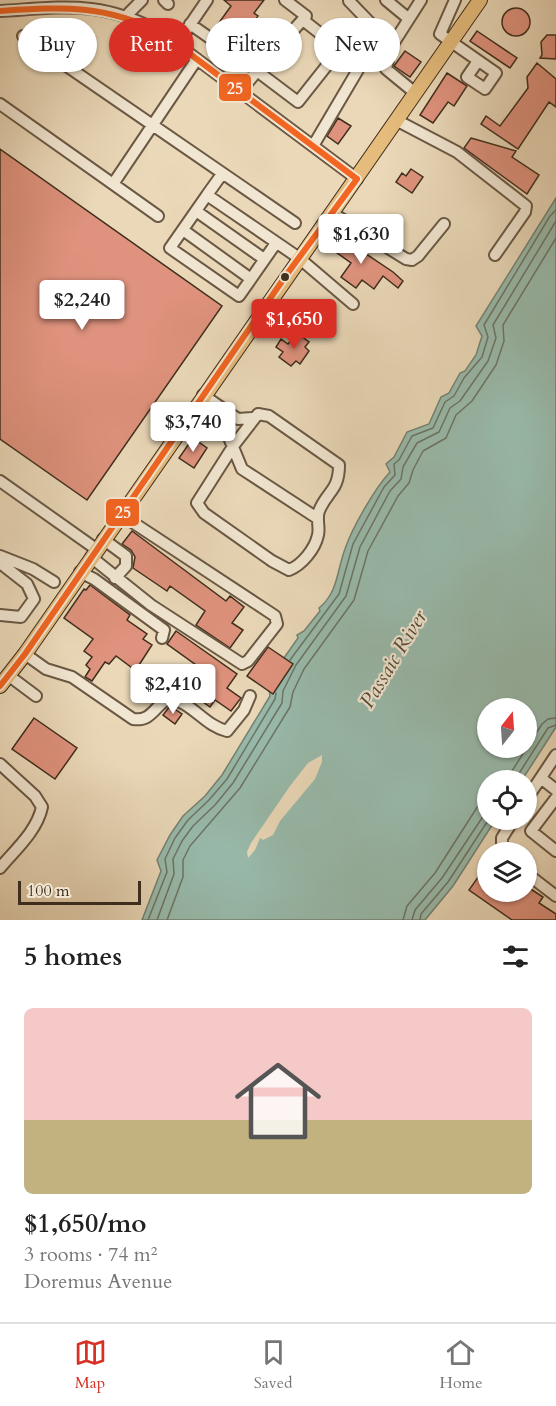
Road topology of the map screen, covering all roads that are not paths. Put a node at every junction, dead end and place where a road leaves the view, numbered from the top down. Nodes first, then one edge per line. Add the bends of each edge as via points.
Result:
1 (142, 0) edge
2 (207, 0) edge
3 (285, 0) edge
4 (386, 0) edge
5 (421, 0) edge
6 (455, 0) edge
7 (480, 0) edge
8 (349, 1) edge
9 (0, 11) edge
10 (129, 14) junction
11 (138, 18) edge
12 (194, 18) edge
13 (409, 19) junction
14 (303, 20) joint
15 (450, 42) junction
16 (194, 57) edge
17 (197, 59) junction
18 (478, 61) dead end
19 (75, 72) edge
20 (256, 72) edge
21 (258, 72) edge
22 (240, 92) junction
23 (414, 92) junction
24 (0, 104) edge
25 (396, 120) junction
26 (152, 126) junction
27 (313, 146) junction
28 (222, 174) junction
29 (357, 179) junction
30 (113, 184) junction
31 (207, 195) junction
32 (196, 211) junction
33 (332, 213) junction
34 (159, 216) dead end
35 (295, 223) dead end
36 (444, 224) dead end
37 (183, 230) junction
38 (276, 243) junction
39 (495, 255) dead end
40 (298, 258) junction
41 (264, 259) junction
42 (251, 279) junction
43 (353, 304) dead end
44 (203, 395) junction
45 (193, 409) junction
46 (252, 418) junction
47 (234, 445) junction
48 (0, 481) edge
49 (120, 514) junction
50 (317, 518) junction
51 (97, 548) junction
52 (0, 556) edge
53 (0, 563) edge
54 (80, 572) junction
55 (115, 578) junction
56 (54, 582) junction
57 (27, 584) junction
58 (68, 590) junction
59 (0, 615) edge
60 (162, 638) dead end
61 (24, 654) junction
62 (4, 680) edge
63 (36, 696) dead end
64 (250, 696) dead end
65 (555, 758) edge
66 (0, 764) edge
67 (541, 778) junction
68 (537, 784) edge
69 (556, 790) edge
70 (556, 798) edge
71 (556, 851) edge
72 (0, 868) edge
73 (537, 881) edge
74 (555, 893) edge

1 - 10 street
2 - 12 street
3 - 14 street via 306,16
4 - 13 street
5 - 13 street
6 - 15 street via 440,34
7 - 15 main road
8 - 27 street via 376,29 359,68
9 - 10 street via 78,4
10 - 11 street
13 - 23 street via 391,47 386,69
14 - 21 street via 340,49 298,102
15 - 18 street
15 - 23 main road
16 - 17 street
17 - 22 street
17 - 26 street
19 - 26 street
20 - 22 street
22 - 27 street
23 - 25 main road
24 - 30 street
25 - 29 main road
25 - 39 street via 457,152 526,206
26 - 28 street
26 - 30 street
27 - 29 street
28 - 31 street
28 - 35 street
29 - 33 main road
30 - 34 street
31 - 32 street
31 - 38 street
32 - 37 street
32 - 41 street
33 - 36 street via 412,260
33 - 40 main road
37 - 42 street
37 - 42 street via 170,248 239,296
38 - 40 street
38 - 41 street
40 - 43 street
40 - 44 main road
41 - 42 street
44 - 45 main road
44 - 46 street via 238,419
45 - 47 street via 228,435
45 - 49 main road
46 - 47 street
46 - 50 street via 258,414 270,416 339,465 339,481
47 - 50 street via 242,469
47 - 50 street via 199,496 197,503 204,513 290,570 301,565 318,535
48 - 51 street
49 - 51 main road
49 - 55 street via 275,616 276,624 242,664
51 - 54 main road
51 - 55 street
51 - 55 street via 126,556 126,566
52 - 56 street
53 - 57 street
54 - 58 main road
54 - 60 street via 164,630
56 - 57 street via 34,578
56 - 58 street
57 - 59 street via 34,599 21,616
58 - 61 main road
61 - 62 main road
61 - 64 street via 46,669 72,677 133,719 152,715 170,698 227,731
62 - 63 street
65 - 67 street
66 - 72 street via 42,807 29,834
67 - 68 street
67 - 69 street
70 - 71 street via 531,831
73 - 74 street

